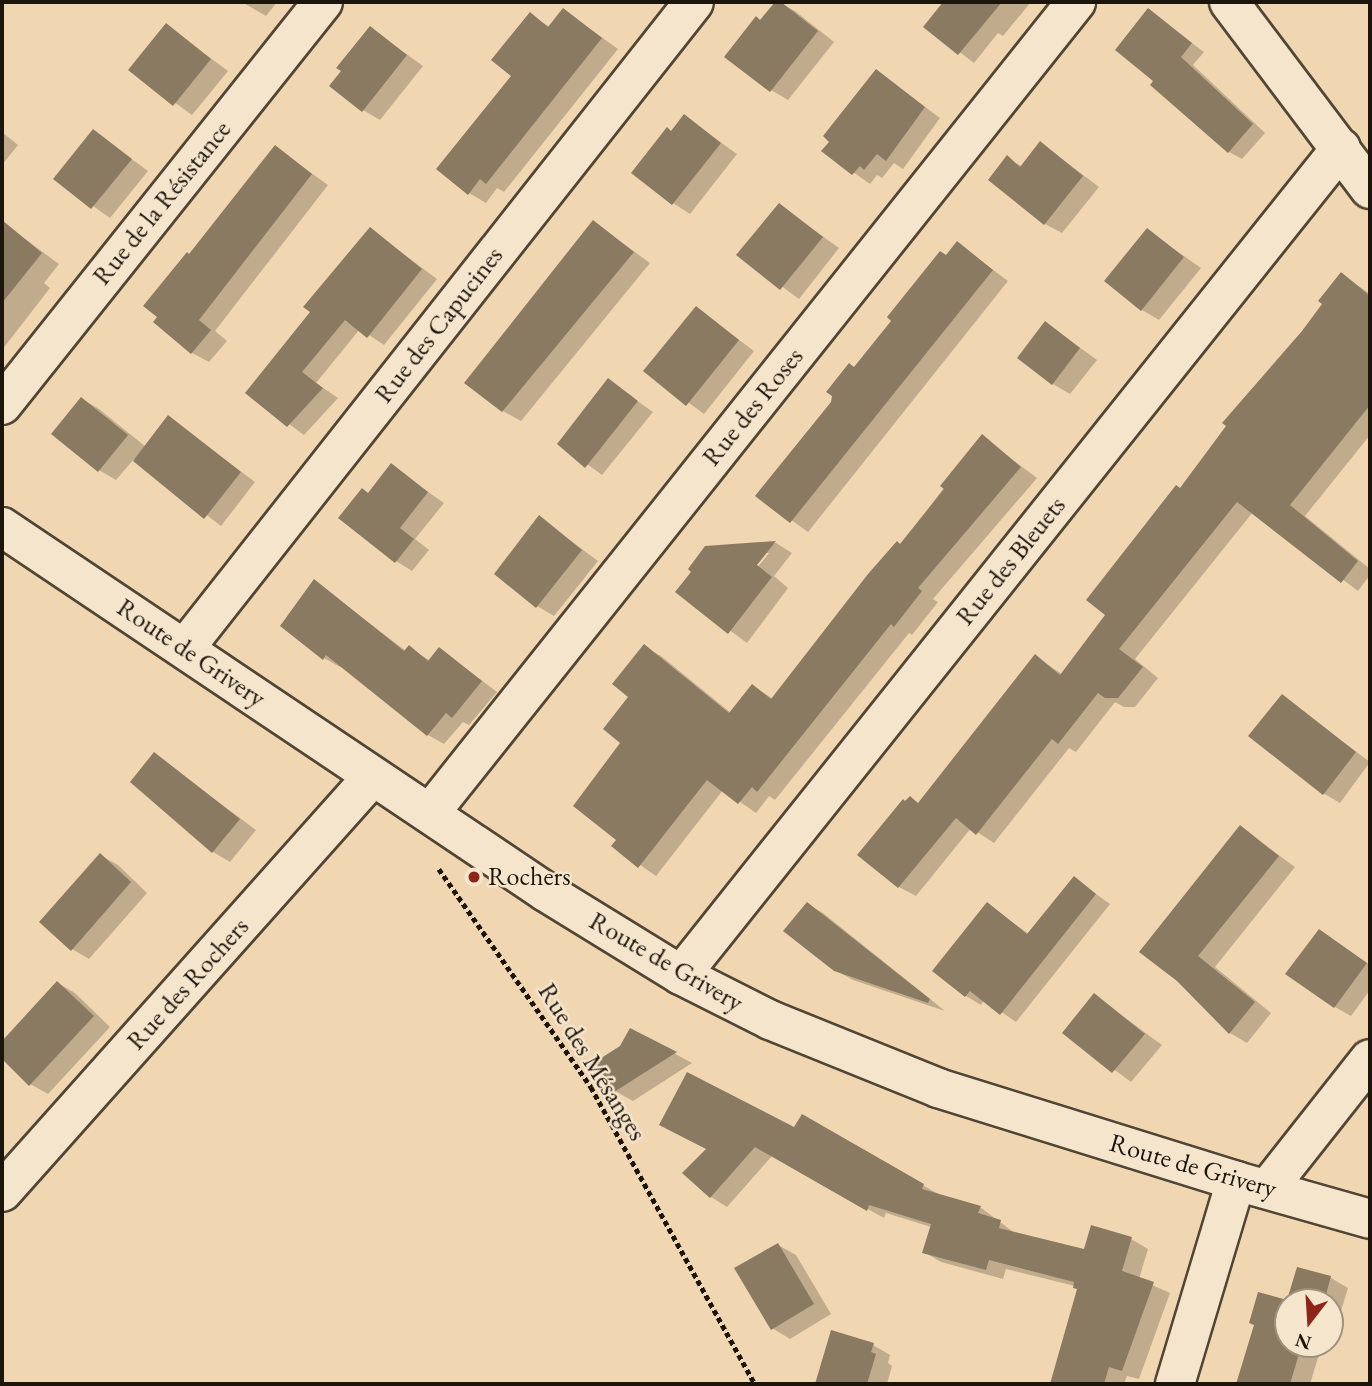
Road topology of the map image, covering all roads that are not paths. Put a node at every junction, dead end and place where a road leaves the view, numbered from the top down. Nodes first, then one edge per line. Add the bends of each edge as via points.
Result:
1 (323, 2) edge
2 (694, 2) edge
3 (1076, 2) edge
4 (1229, 2) edge
5 (1341, 148) junction
6 (1370, 189) edge
7 (2, 405) edge
8 (2, 527) edge
9 (185, 648) junction
10 (373, 776) junction
11 (430, 813) junction
12 (681, 975) junction
13 (1370, 1059) edge
14 (1252, 1185) junction
15 (2, 1192) edge
16 (1370, 1219) edge
17 (1175, 1384) edge

1 - 7 street, Rue de la Résistance
2 - 9 street, Rue des Capucines
3 - 11 street, Rue des Roses
4 - 5 street
5 - 6 street
5 - 12 street, Rue des Bleuets
8 - 9 street, Route de Grivery
9 - 10 street, Route de Grivery
10 - 11 street, Route de Grivery
10 - 15 street, Rue des Rochers
11 - 12 street, Route de Grivery
12 - 14 street, Route de Grivery via 770,1020 903,1075
13 - 14 street
14 - 16 street, Route de Grivery
14 - 17 street

